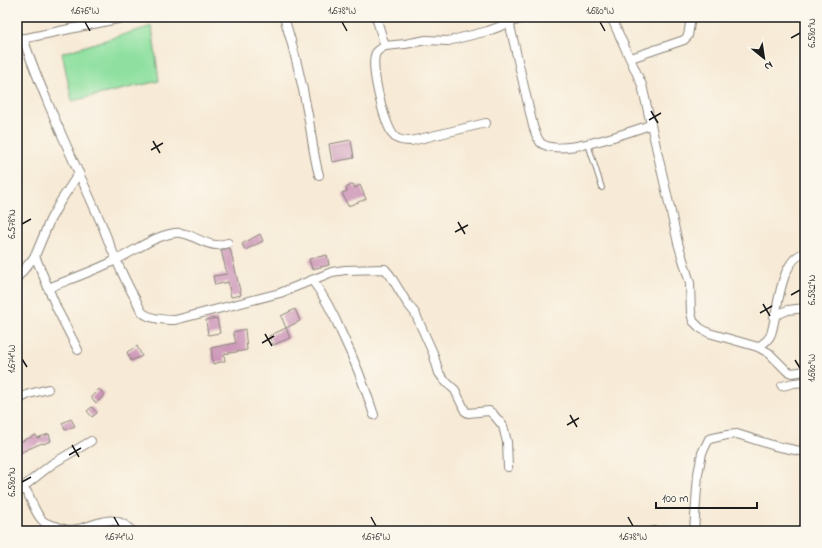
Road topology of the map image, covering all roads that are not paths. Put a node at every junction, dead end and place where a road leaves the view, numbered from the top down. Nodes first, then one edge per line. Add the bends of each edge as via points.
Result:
1 (127, 17) edge
2 (284, 17) edge
3 (376, 17) edge
4 (525, 17) edge
5 (611, 17) edge
6 (691, 17) edge
7 (509, 20) edge
8 (20, 39) edge
9 (385, 46) junction
10 (631, 58) junction
11 (486, 122) dead end
12 (650, 125) junction
13 (588, 144) junction
14 (79, 173) junction
15 (319, 175) dead end
16 (602, 188) dead end
17 (228, 243) dead end
18 (805, 253) edge
19 (35, 256) junction
20 (116, 260) junction
21 (17, 278) edge
22 (312, 280) junction
23 (48, 288) junction
24 (805, 308) edge
25 (774, 316) junction
26 (758, 347) junction
27 (78, 350) dead end
28 (805, 371) edge
29 (805, 382) edge
30 (782, 386) dead end
31 (48, 389) dead end
32 (17, 400) edge
33 (374, 415) dead end
34 (91, 441) dead end
35 (805, 452) edge
36 (508, 467) dead end
37 (18, 491) edge
38 (132, 531) edge
39 (654, 531) edge
40 (668, 531) edge
41 (694, 531) edge

1 - 8 street
2 - 15 street via 302,82
3 - 9 street
4 - 7 street
5 - 10 street
6 - 10 street via 688,36 684,40
7 - 9 street via 488,31 448,42 426,40
7 - 13 street via 536,136 542,143 555,148
8 - 14 street
9 - 11 street via 376,53 375,70 382,106 391,132 396,138 411,141
10 - 12 street via 642,85
12 - 13 street
12 - 26 street via 690,283 693,320 709,333
13 - 16 lane
14 - 19 street via 50,220
14 - 20 street
17 - 20 street via 216,245 176,232 153,240
18 - 25 street via 798,255 791,264
19 - 21 street
19 - 23 street
20 - 22 street via 142,312 165,320 175,320 249,302
20 - 23 street
22 - 33 street via 332,310 359,370
22 - 36 street via 345,270 384,269 415,313 439,373 455,390 465,411 489,411 503,426 507,442
23 - 27 street
24 - 25 street via 788,310
25 - 26 street via 771,335
26 - 28 street via 769,353 787,371
29 - 30 street
31 - 32 street
34 - 37 street via 52,464
35 - 41 street via 737,434 709,440 702,453 698,474
37 - 38 street via 27,492 45,523 69,530 107,520 117,520
39 - 40 street

